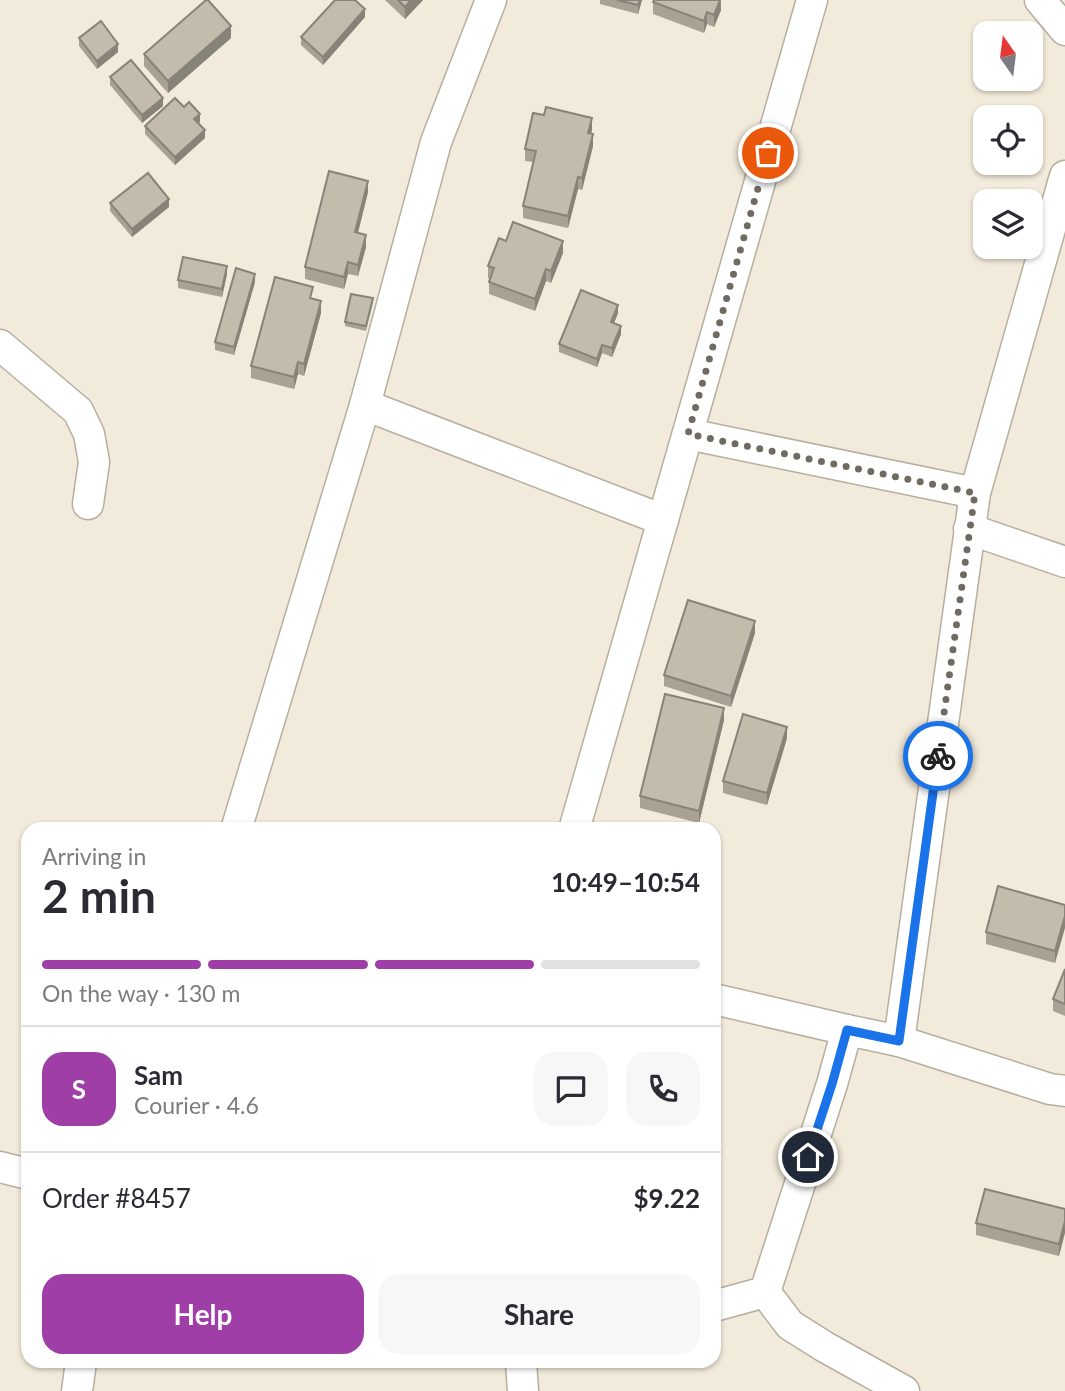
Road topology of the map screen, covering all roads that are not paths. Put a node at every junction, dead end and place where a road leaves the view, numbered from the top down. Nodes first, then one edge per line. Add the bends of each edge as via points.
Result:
1 (491, 0) edge
2 (812, 0) edge
3 (1040, 0) edge
4 (1065, 30) edge
5 (1065, 176) edge
6 (0, 345) edge
7 (365, 405) junction
8 (688, 434) junction
9 (975, 493) junction
10 (88, 504) dead end
11 (663, 520) junction
12 (969, 530) junction
13 (1065, 562) edge
14 (238, 822) edge
15 (575, 822) edge
16 (721, 1001) edge
17 (847, 1030) junction
18 (899, 1041) junction
19 (1065, 1091) edge
20 (0, 1167) edge
21 (21, 1172) edge
22 (765, 1292) junction
23 (721, 1304) edge
24 (81, 1368) edge
25 (522, 1368) edge
26 (77, 1391) edge
27 (523, 1391) edge
28 (904, 1391) edge

1 - 7 street via 436,142
2 - 8 street
3 - 4 street
5 - 9 street
6 - 10 street via 78,411 89,433 94,462
7 - 11 street
7 - 14 street
8 - 9 street
8 - 11 street
9 - 12 street
11 - 15 street
12 - 13 street
12 - 18 street
16 - 17 street
17 - 18 street
17 - 22 street
18 - 19 street
20 - 21 street
22 - 23 street
22 - 28 street via 790,1325
24 - 26 street
25 - 27 street

